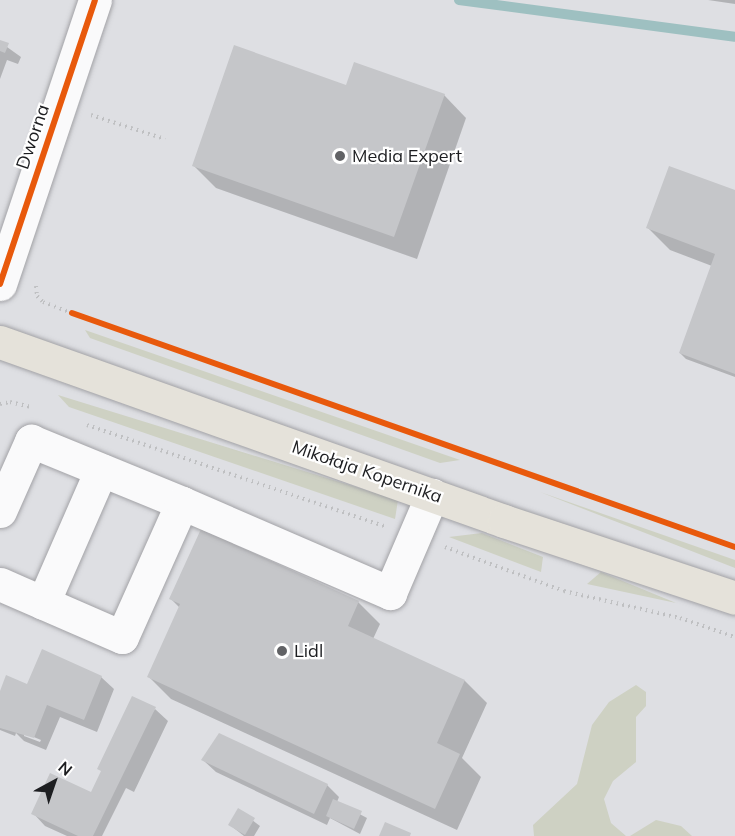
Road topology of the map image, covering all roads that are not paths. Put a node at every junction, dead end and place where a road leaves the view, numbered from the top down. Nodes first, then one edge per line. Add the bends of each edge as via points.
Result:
1 (95, 0) edge
2 (0, 284) edge
3 (0, 342) edge
4 (101, 470) junction
5 (432, 495) junction
6 (182, 503) junction
7 (0, 511) edge
8 (0, 584) edge
9 (735, 598) edge
10 (43, 603) junction

1 - 2 street, Dworna
3 - 5 main road, Mikołaja Kopernika
4 - 6 street
4 - 7 street via 31,441
4 - 10 street
5 - 6 street via 390,593
5 - 9 main road, Mikołaja Kopernika
6 - 10 street via 122,637
8 - 10 street

